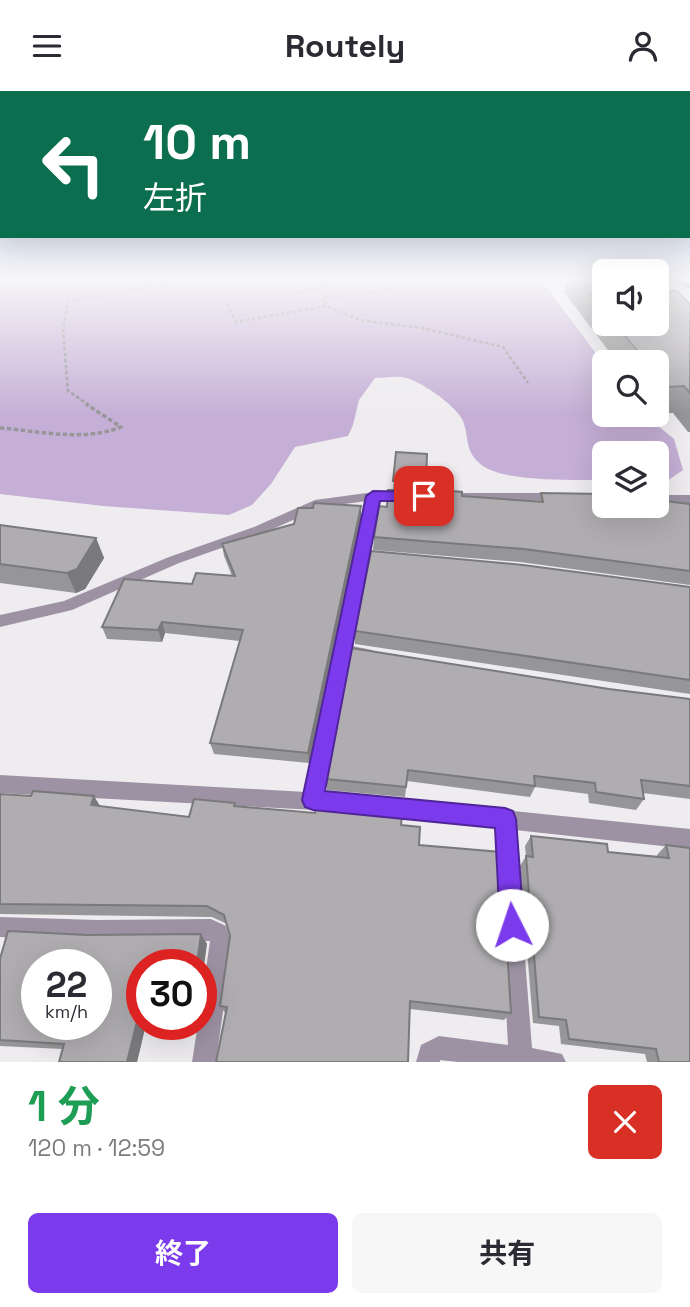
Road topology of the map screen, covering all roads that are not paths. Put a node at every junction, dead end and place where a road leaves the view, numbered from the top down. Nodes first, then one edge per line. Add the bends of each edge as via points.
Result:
1 (373, 496) junction
2 (424, 496) edge
3 (450, 497) edge
4 (570, 497) edge
5 (669, 499) edge
6 (690, 499) edge
7 (361, 557) junction
8 (403, 561) edge
9 (0, 621) edge
10 (342, 651) junction
11 (381, 656) edge
12 (0, 784) edge
13 (313, 800) junction
14 (505, 819) junction
15 (690, 839) edge
16 (0, 927) edge
17 (521, 1058) junction
18 (204, 1062) edge
19 (428, 1062) edge
20 (554, 1062) edge

1 - 2 street
1 - 7 street
1 - 9 street via 319,503 67,606
3 - 4 street
5 - 6 street
7 - 8 street
7 - 10 street
10 - 11 street
10 - 13 street
12 - 13 street
13 - 14 street
14 - 15 street
14 - 17 street
16 - 18 street via 216,931 221,946
17 - 19 street via 439,1048 429,1053
17 - 20 street

